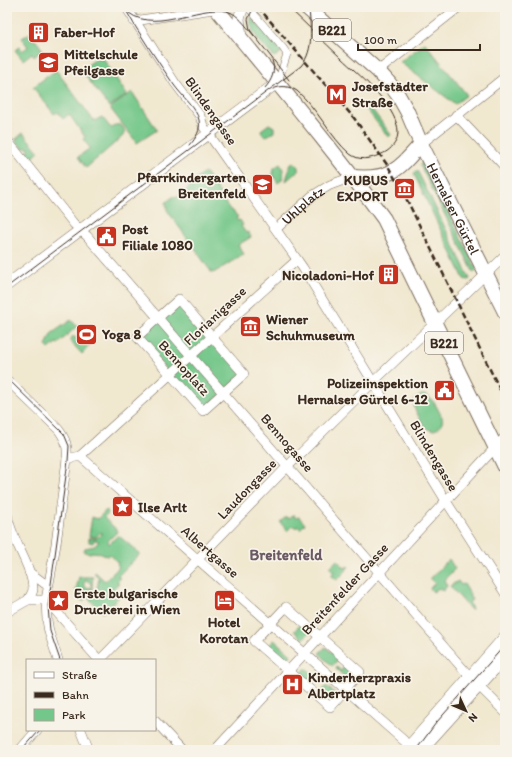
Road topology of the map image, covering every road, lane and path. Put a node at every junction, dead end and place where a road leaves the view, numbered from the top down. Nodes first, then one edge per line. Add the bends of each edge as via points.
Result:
1 (126, 7) edge
2 (218, 7) edge
3 (243, 7) edge
4 (248, 7) edge
5 (306, 7) edge
6 (459, 7) edge
7 (134, 21) junction
8 (241, 38) junction
9 (378, 71) junction
10 (505, 77) edge
11 (278, 82) junction
12 (456, 115) junction
13 (209, 133) junction
14 (7, 140) edge
15 (421, 144) junction
16 (505, 167) edge
17 (352, 177) junction
18 (276, 229) junction
19 (81, 230) junction
20 (505, 256) edge
21 (297, 260) junction
22 (487, 274) junction
23 (7, 285) edge
24 (317, 291) joint
25 (505, 312) edge
26 (158, 317) junction
27 (434, 323) junction
28 (213, 337) junction
29 (192, 356) junction
30 (171, 375) junction
31 (7, 380) edge
32 (373, 382) junction
33 (224, 392) junction
34 (505, 437) edge
35 (496, 448) junction
36 (80, 456) junction
37 (67, 459) junction
38 (288, 466) junction
39 (505, 467) edge
40 (446, 501) junction
41 (7, 514) edge
42 (10, 540) edge
43 (198, 560) junction
44 (29, 572) junction
45 (380, 573) junction
46 (48, 586) junction
47 (505, 593) edge
48 (28, 600) junction
49 (46, 600) junction
50 (7, 612) edge
51 (270, 624) junction
52 (320, 637) junction
53 (505, 638) edge
54 (304, 654) junction
55 (505, 656) edge
56 (58, 659) edge
57 (99, 659) edge
58 (101, 659) edge
59 (288, 671) junction
60 (474, 681) junction
61 (345, 690) junction
62 (505, 712) edge
63 (156, 722) edge
64 (37, 731) edge
65 (81, 731) edge
66 (413, 749) edge
67 (20, 750) edge
68 (89, 750) edge
69 (182, 750) edge
70 (215, 750) edge

1 - 7 street, Blindengasse
2 - 7 street
2 - 8 main road, B221
3 - 8 street via 239,18
4 - 11 street via 287,54
5 - 9 main road, B221
6 - 9 street
7 - 13 street, Blindengasse
8 - 11 main road, B221
9 - 15 main road, B221 via 407,111
10 - 12 street
11 - 13 street
11 - 17 main road, B221
12 - 15 street
12 - 16 street
13 - 18 street, Blindengasse
13 - 19 street
14 - 19 street, Bennogasse
15 - 17 main road via 394,171 369,178
15 - 22 main road, Hernalser Gürtel / B221
17 - 18 street, Uhlplatz via 330,185 312,196
17 - 27 main road, B221 via 384,219
18 - 21 street, Uhlplatz
19 - 23 street
19 - 26 street, Bennogasse
20 - 22 street
21 - 24 street, Uhlplatz
21 - 28 street, Florianigasse
22 - 25 main road, Hernalser Gürtel / B221
22 - 27 street
24 - 32 street, Blindengasse
26 - 28 street, Bennoplatz via 179,299
26 - 29 street, Bennogasse
26 - 30 street, Bennoplatz via 136,336
27 - 32 street, Laudongasse
27 - 35 main road, B221
28 - 29 street, Florianigasse
28 - 33 street, Bennoplatz via 244,374
29 - 30 street, Florianigasse
29 - 33 street, Bennogasse
30 - 33 street, Bennoplatz via 203,411
30 - 36 street, Florianigasse
31 - 37 street via 63,435
32 - 38 street, Laudongasse
32 - 40 street, Blindengasse
33 - 38 street, Bennogasse
34 - 35 street
35 - 39 main road, B221
35 - 40 street, Breitenfelder Gasse
36 - 37 street
36 - 43 street, Albertgasse
37 - 46 street
38 - 43 street, Laudongasse
38 - 45 street, Bennogasse
40 - 45 street, Breitenfelder Gasse
40 - 47 street, Blindengasse
41 - 42 street
42 - 44 street
43 - 51 street, Albertgasse
43 - 58 street, Laudongasse
44 - 46 street
44 - 48 street via 33,589
45 - 52 street, Breitenfelder Gasse
45 - 60 street, Bennogasse
46 - 49 street
48 - 49 street
48 - 50 street
49 - 56 street via 48,628
49 - 57 street
51 - 52 street via 286,606
51 - 54 street, Albertgasse
51 - 59 street via 254,641
52 - 54 street, Breitenfelder Gasse
52 - 61 street via 360,672
53 - 60 main road
54 - 59 street, Breitenfelder Gasse
54 - 61 street, Albertgasse
55 - 60 main road
59 - 61 street via 330,707
59 - 70 street, Breitenfelder Gasse
60 - 62 street, Bennogasse
60 - 66 main road
61 - 66 street, Albertgasse
63 - 69 street
64 - 67 street
65 - 68 street

